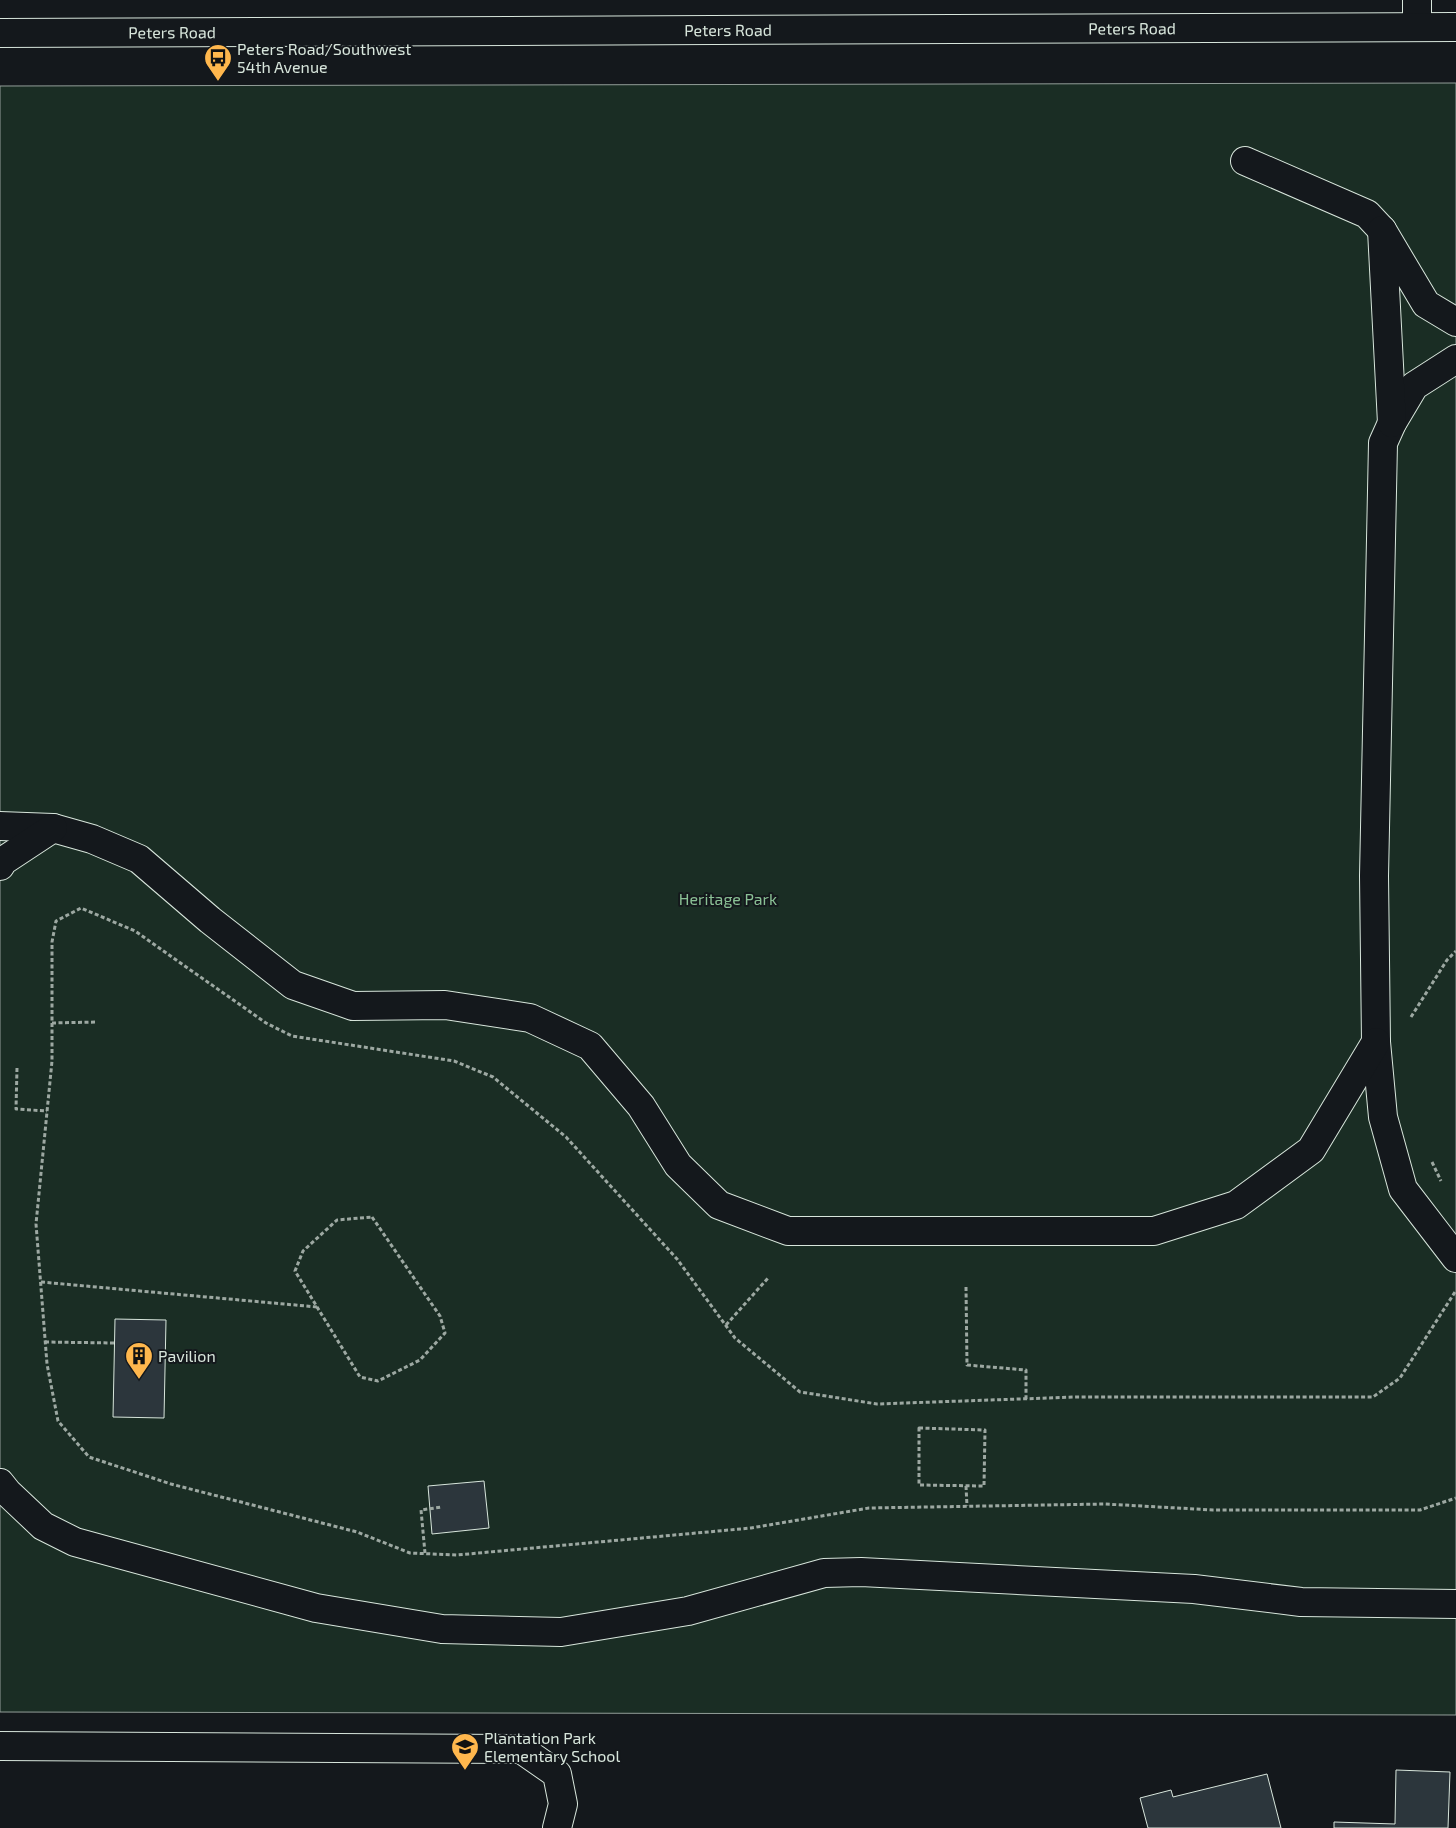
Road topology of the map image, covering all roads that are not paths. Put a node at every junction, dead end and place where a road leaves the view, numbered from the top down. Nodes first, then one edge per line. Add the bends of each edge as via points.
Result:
1 (1418, 0) edge
2 (1417, 27) junction
3 (1456, 27) edge
4 (0, 33) edge
5 (1245, 161) dead end
6 (1382, 230) junction
7 (1456, 322) edge
8 (1456, 359) edge
9 (1392, 423) junction
10 (0, 826) edge
11 (53, 828) junction
12 (0, 866) edge
13 (1376, 1042) junction
14 (1456, 1258) edge
15 (0, 1483) edge
16 (1456, 1604) edge
17 (0, 1746) edge
18 (557, 1828) edge

1 - 2 main road
2 - 3 main road, Peters Road
2 - 4 main road, Peters Road
5 - 6 main road via 1367,214
6 - 7 main road via 1426,304
6 - 9 main road
8 - 9 main road via 1414,386
9 - 13 main road via 1383,443 1374,876
10 - 11 main road
11 - 12 main road
11 - 13 main road via 139,859 293,985 353,1006 445,1005 530,1018 590,1046 641,1106 678,1165 719,1205 788,1231 1154,1231 1236,1204 1311,1150
13 - 14 main road via 1383,1117 1402,1189
15 - 16 main road via 43,1526 74,1542 316,1608 442,1629 561,1632 688,1611 824,1573 861,1572 1194,1589 1302,1602
17 - 18 main road via 521,1749 557,1774 563,1804

